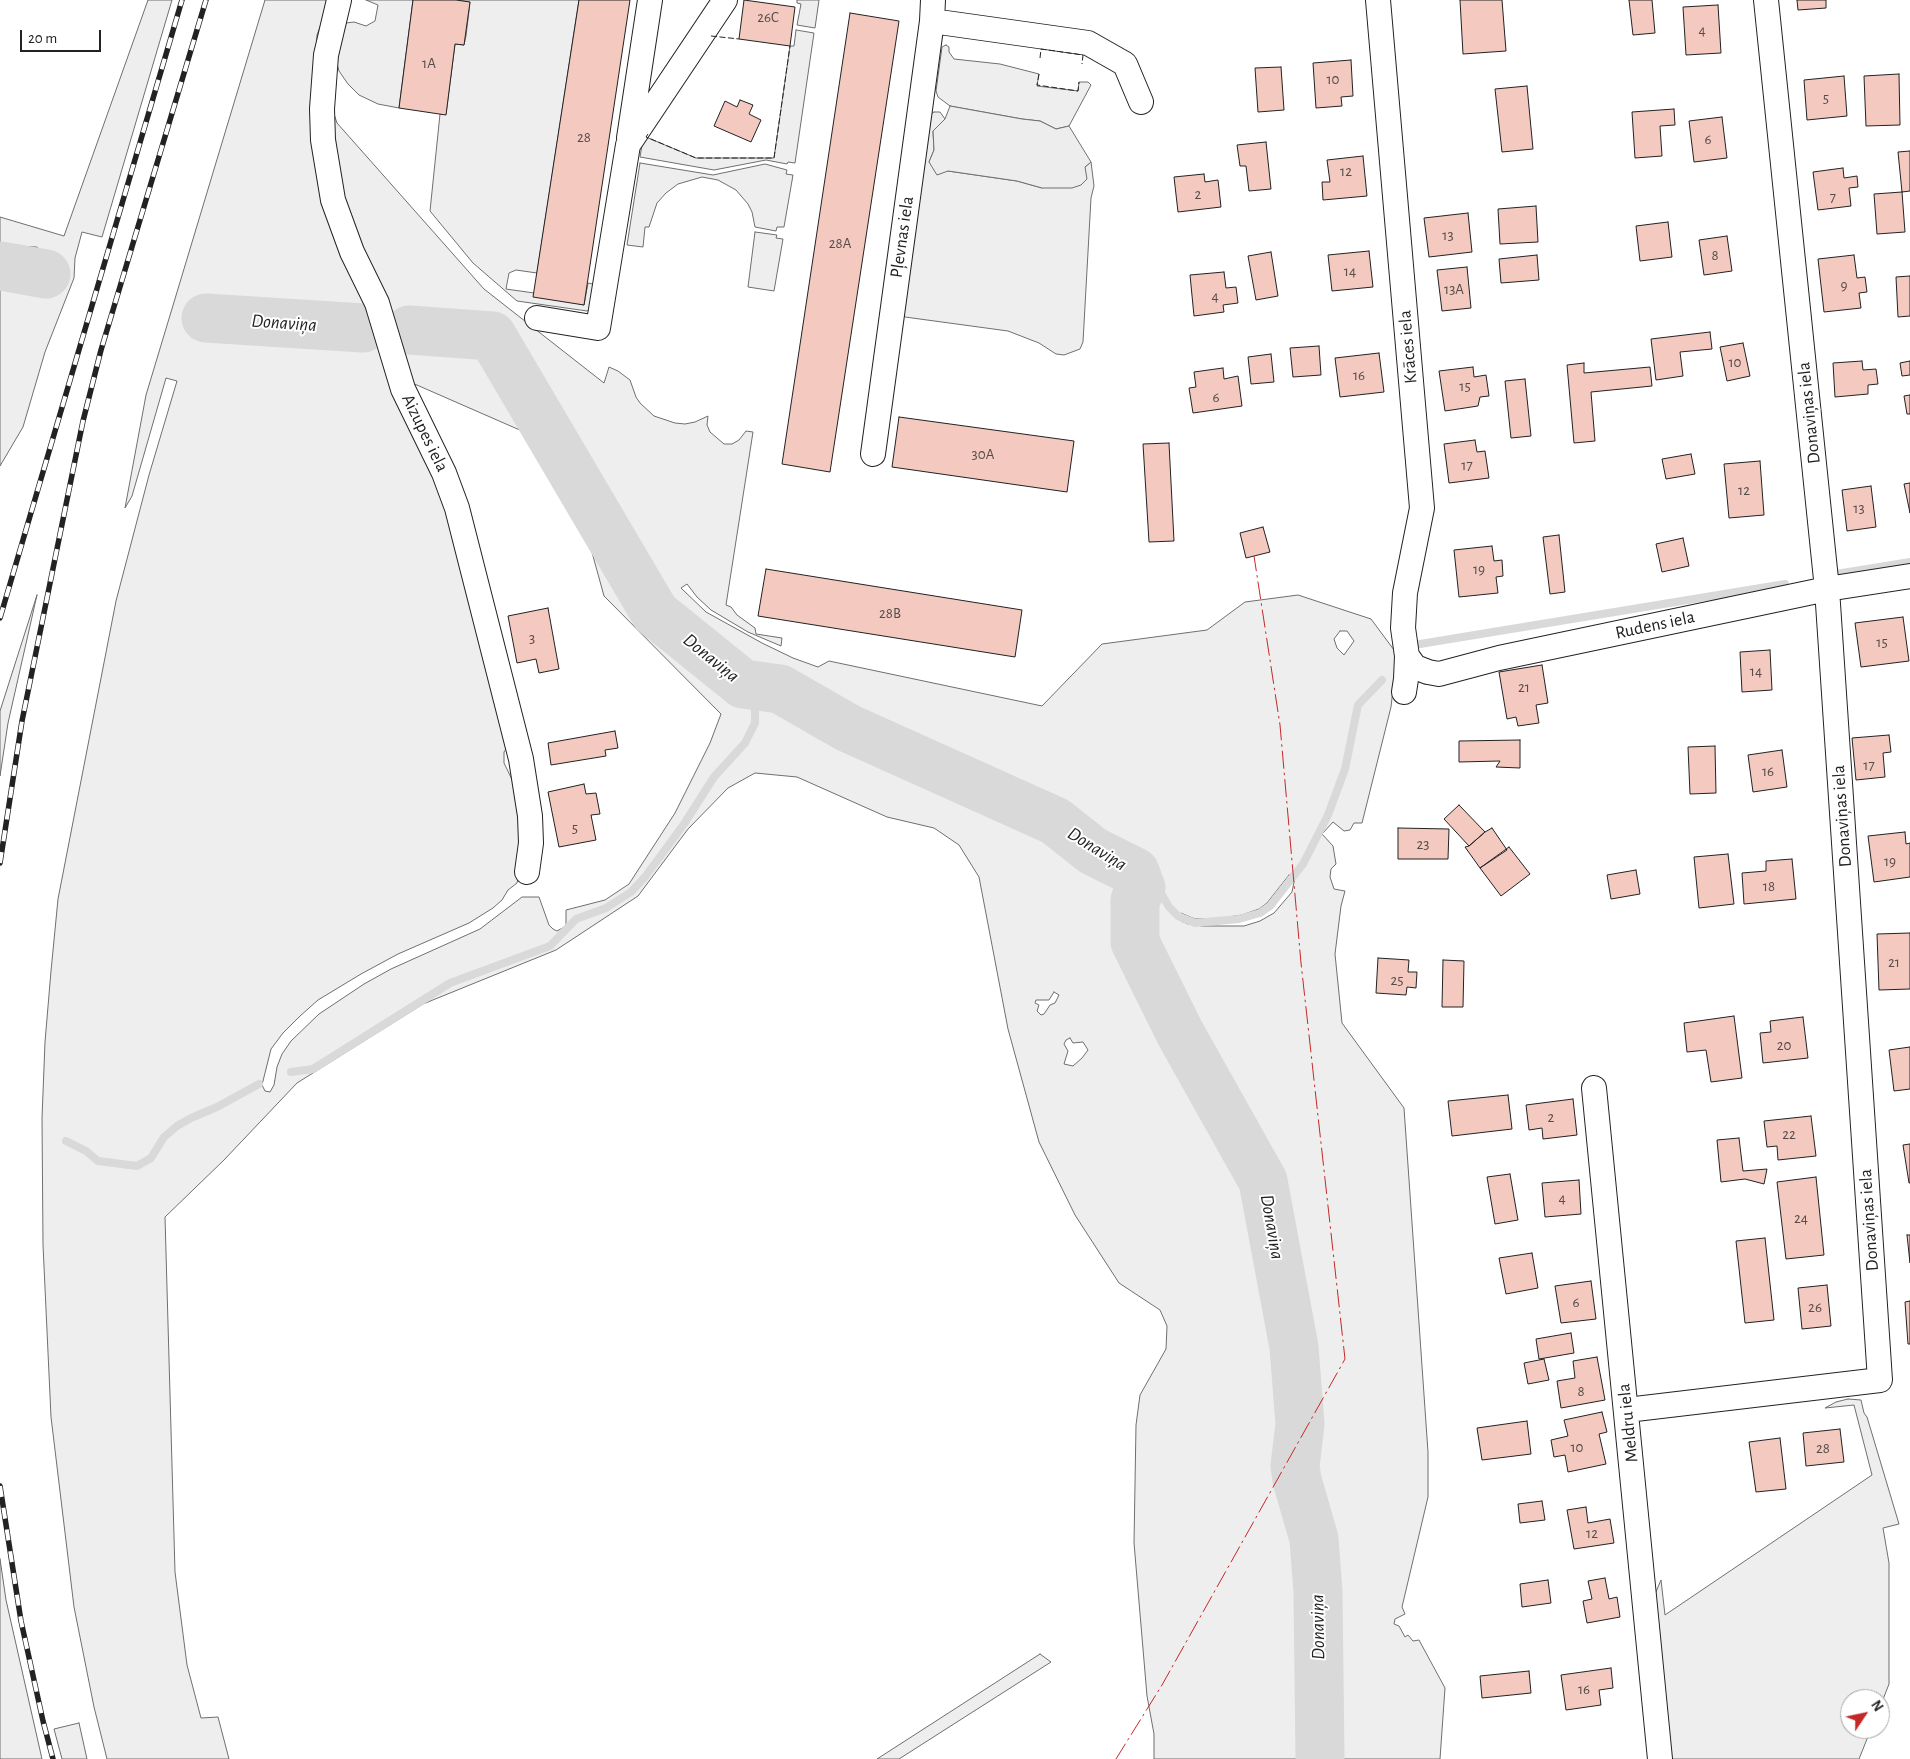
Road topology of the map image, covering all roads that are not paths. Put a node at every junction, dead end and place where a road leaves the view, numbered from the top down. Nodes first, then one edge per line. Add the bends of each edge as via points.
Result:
1 (339, 0) edge
2 (650, 0) edge
3 (726, 0) edge
4 (1378, 0) edge
5 (1766, 0) edge
6 (933, 10) edge
7 (1141, 102) dead end
8 (628, 145) junction
9 (537, 318) dead end
10 (872, 454) dead end
11 (1910, 576) edge
12 (1827, 589) junction
13 (1407, 656) junction
14 (1404, 692) dead end
15 (527, 872) dead end
16 (1594, 1088) dead end
17 (1627, 1410) junction
18 (1660, 1759) edge

1 - 15 street, Aizupes iela via 326,55 322,108 323,140 333,200 352,252 377,303 403,389 444,473 457,508 521,759 530,816
2 - 8 street
3 - 8 street
4 - 13 street, Krāces iela via 1422,508 1406,592 1403,628
5 - 12 street, Donaviņas iela
6 - 7 street, Pļevnas iela via 1088,43 1125,64
6 - 10 street, Pļevnas iela
8 - 9 street via 598,328
11 - 12 street, Rudens iela
12 - 13 street, Rudens iela via 1499,658 1439,674 1415,667
12 - 17 street, Donaviņas iela via 1880,1380
13 - 14 street, Krāces iela
16 - 17 street, Meldru iela
17 - 18 street, Meldru iela

